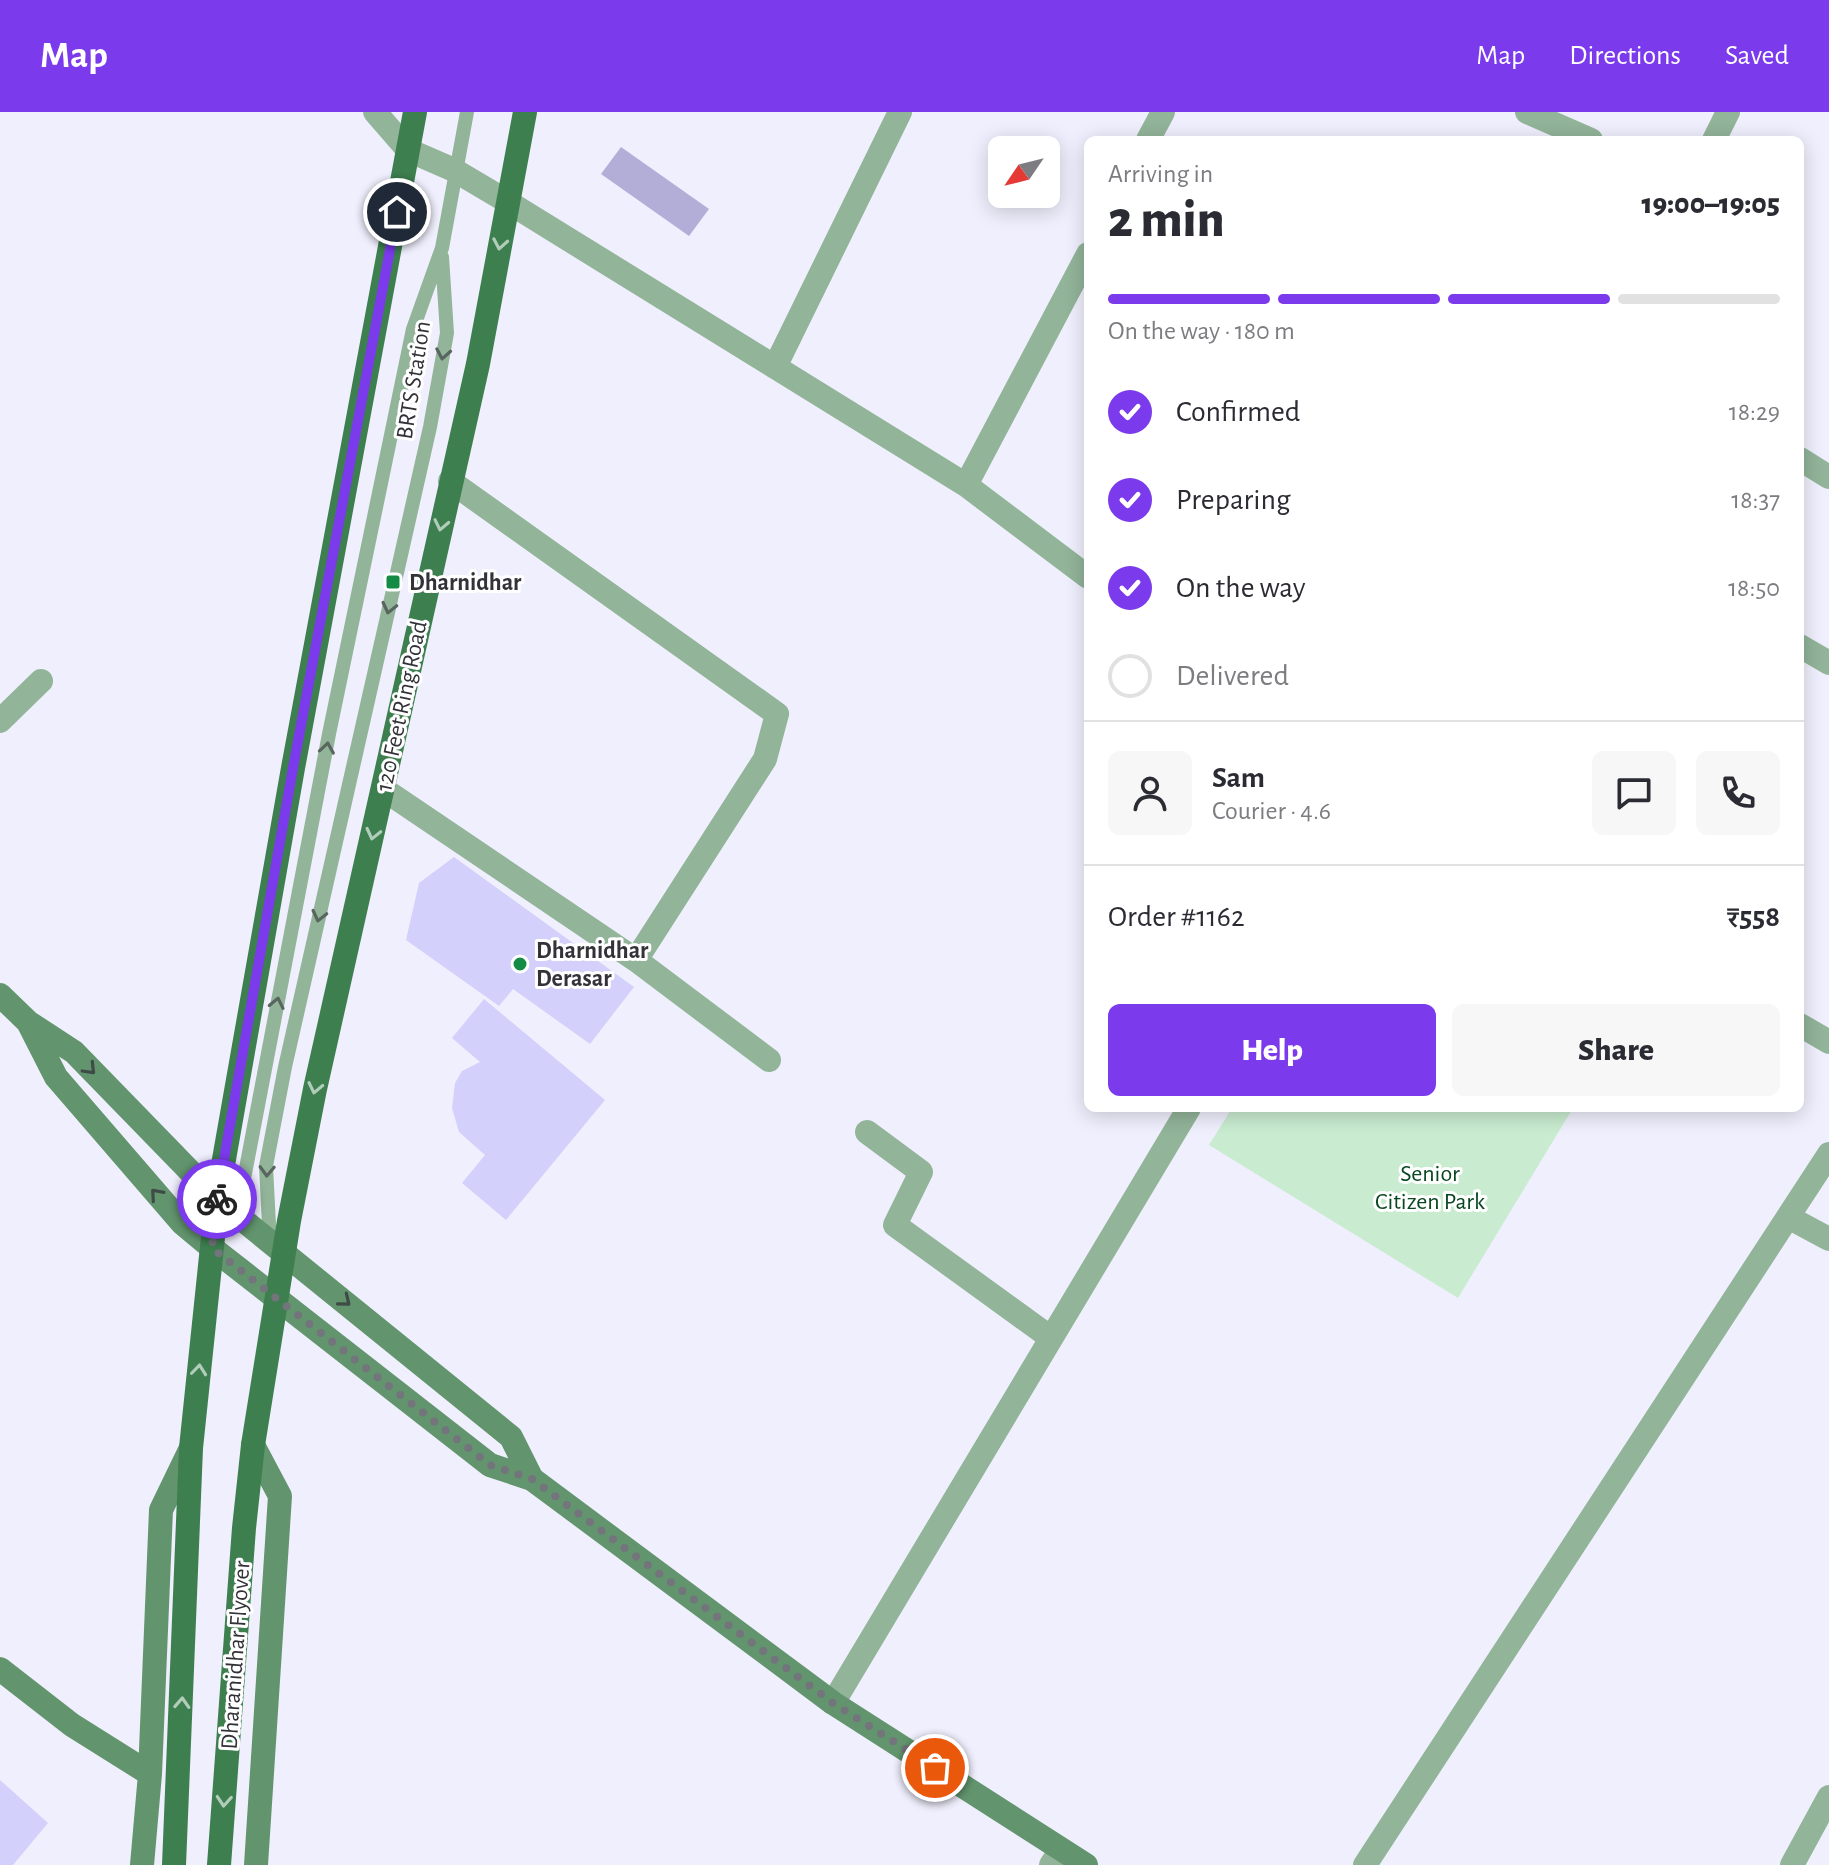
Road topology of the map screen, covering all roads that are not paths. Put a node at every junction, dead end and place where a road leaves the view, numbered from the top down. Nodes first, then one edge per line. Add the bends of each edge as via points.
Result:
1 (375, 112) edge
2 (415, 112) edge
3 (467, 112) edge
4 (525, 112) edge
5 (900, 112) edge
6 (1163, 112) edge
7 (1527, 112) edge
8 (1728, 112) edge
9 (1150, 136) edge
10 (1582, 136) edge
11 (1716, 136) edge
12 (408, 150) junction
13 (454, 170) junction
14 (508, 202) junction
15 (442, 248) junction
16 (1084, 262) edge
17 (775, 367) junction
18 (1804, 461) edge
19 (1829, 477) edge
20 (450, 481) junction
21 (966, 485) junction
22 (1084, 574) edge
23 (1804, 648) edge
24 (1829, 663) edge
25 (41, 681) dead end
26 (0, 721) edge
27 (383, 789) junction
28 (636, 960) junction
29 (0, 995) edge
30 (28, 1022) junction
31 (1804, 1027) edge
32 (1829, 1042) edge
33 (769, 1060) dead end
34 (1187, 1112) edge
35 (867, 1132) dead end
36 (1829, 1154) edge
37 (224, 1205) junction
38 (1788, 1217) junction
39 (1829, 1239) edge
40 (277, 1246) junction
41 (212, 1248) junction
42 (276, 1298) junction
43 (1051, 1338) junction
44 (253, 1445) junction
45 (191, 1448) junction
46 (532, 1479) junction
47 (0, 1669) edge
48 (833, 1703) junction
49 (150, 1774) junction
50 (1829, 1797) edge
51 (1056, 1858) edge
52 (142, 1865) edge
53 (174, 1865) edge
54 (219, 1865) edge
55 (256, 1865) edge
56 (1086, 1865) edge
57 (1365, 1865) edge
58 (1792, 1865) edge

1 - 12 street
2 - 12 main road
3 - 13 lane
4 - 14 main road, 120 Feet Ring Road
5 - 17 street
6 - 9 street
7 - 10 street
8 - 11 street
12 - 13 street
12 - 37 main road via 293,768
13 - 14 street
13 - 15 lane
14 - 17 street
14 -> 20 main road, 120 Feet Ring Road
37 -> 15 lane, BRTS Station via 243,1184 413,329
15 -> 40 lane, BRTS Station via 447,333 430,427 266,1166
16 - 21 street
17 - 21 street
18 - 19 street
20 -> 27 main road, 120 Feet Ring Road
20 - 28 street via 777,714 765,759
21 - 22 street
23 - 24 street
25 - 26 street
27 - 28 street
27 -> 40 main road, 120 Feet Ring Road
28 - 33 street
29 - 30 street
30 -> 37 street via 74,1052
41 -> 30 street via 182,1223 56,1077
31 - 32 street
34 - 43 street
35 - 43 street via 921,1172 895,1225
36 - 38 street
37 - 40 street
37 - 41 main road
38 - 39 street
38 - 57 street
40 - 42 main road, 120 Feet Ring Road
40 -> 46 street via 511,1437
41 - 42 street
45 -> 41 main road
42 - 44 main road, 120 Feet Ring Road
42 - 46 street via 490,1465
43 - 48 street
44 -> 54 main road, Dharanidhar Flyover
44 - 55 street via 280,1496
45 - 49 street via 161,1510
53 -> 45 main road, Dharanidhar Flyover
46 - 48 street
47 - 49 street via 72,1725
48 - 51 street
49 - 52 street
50 - 58 street
51 - 56 street

